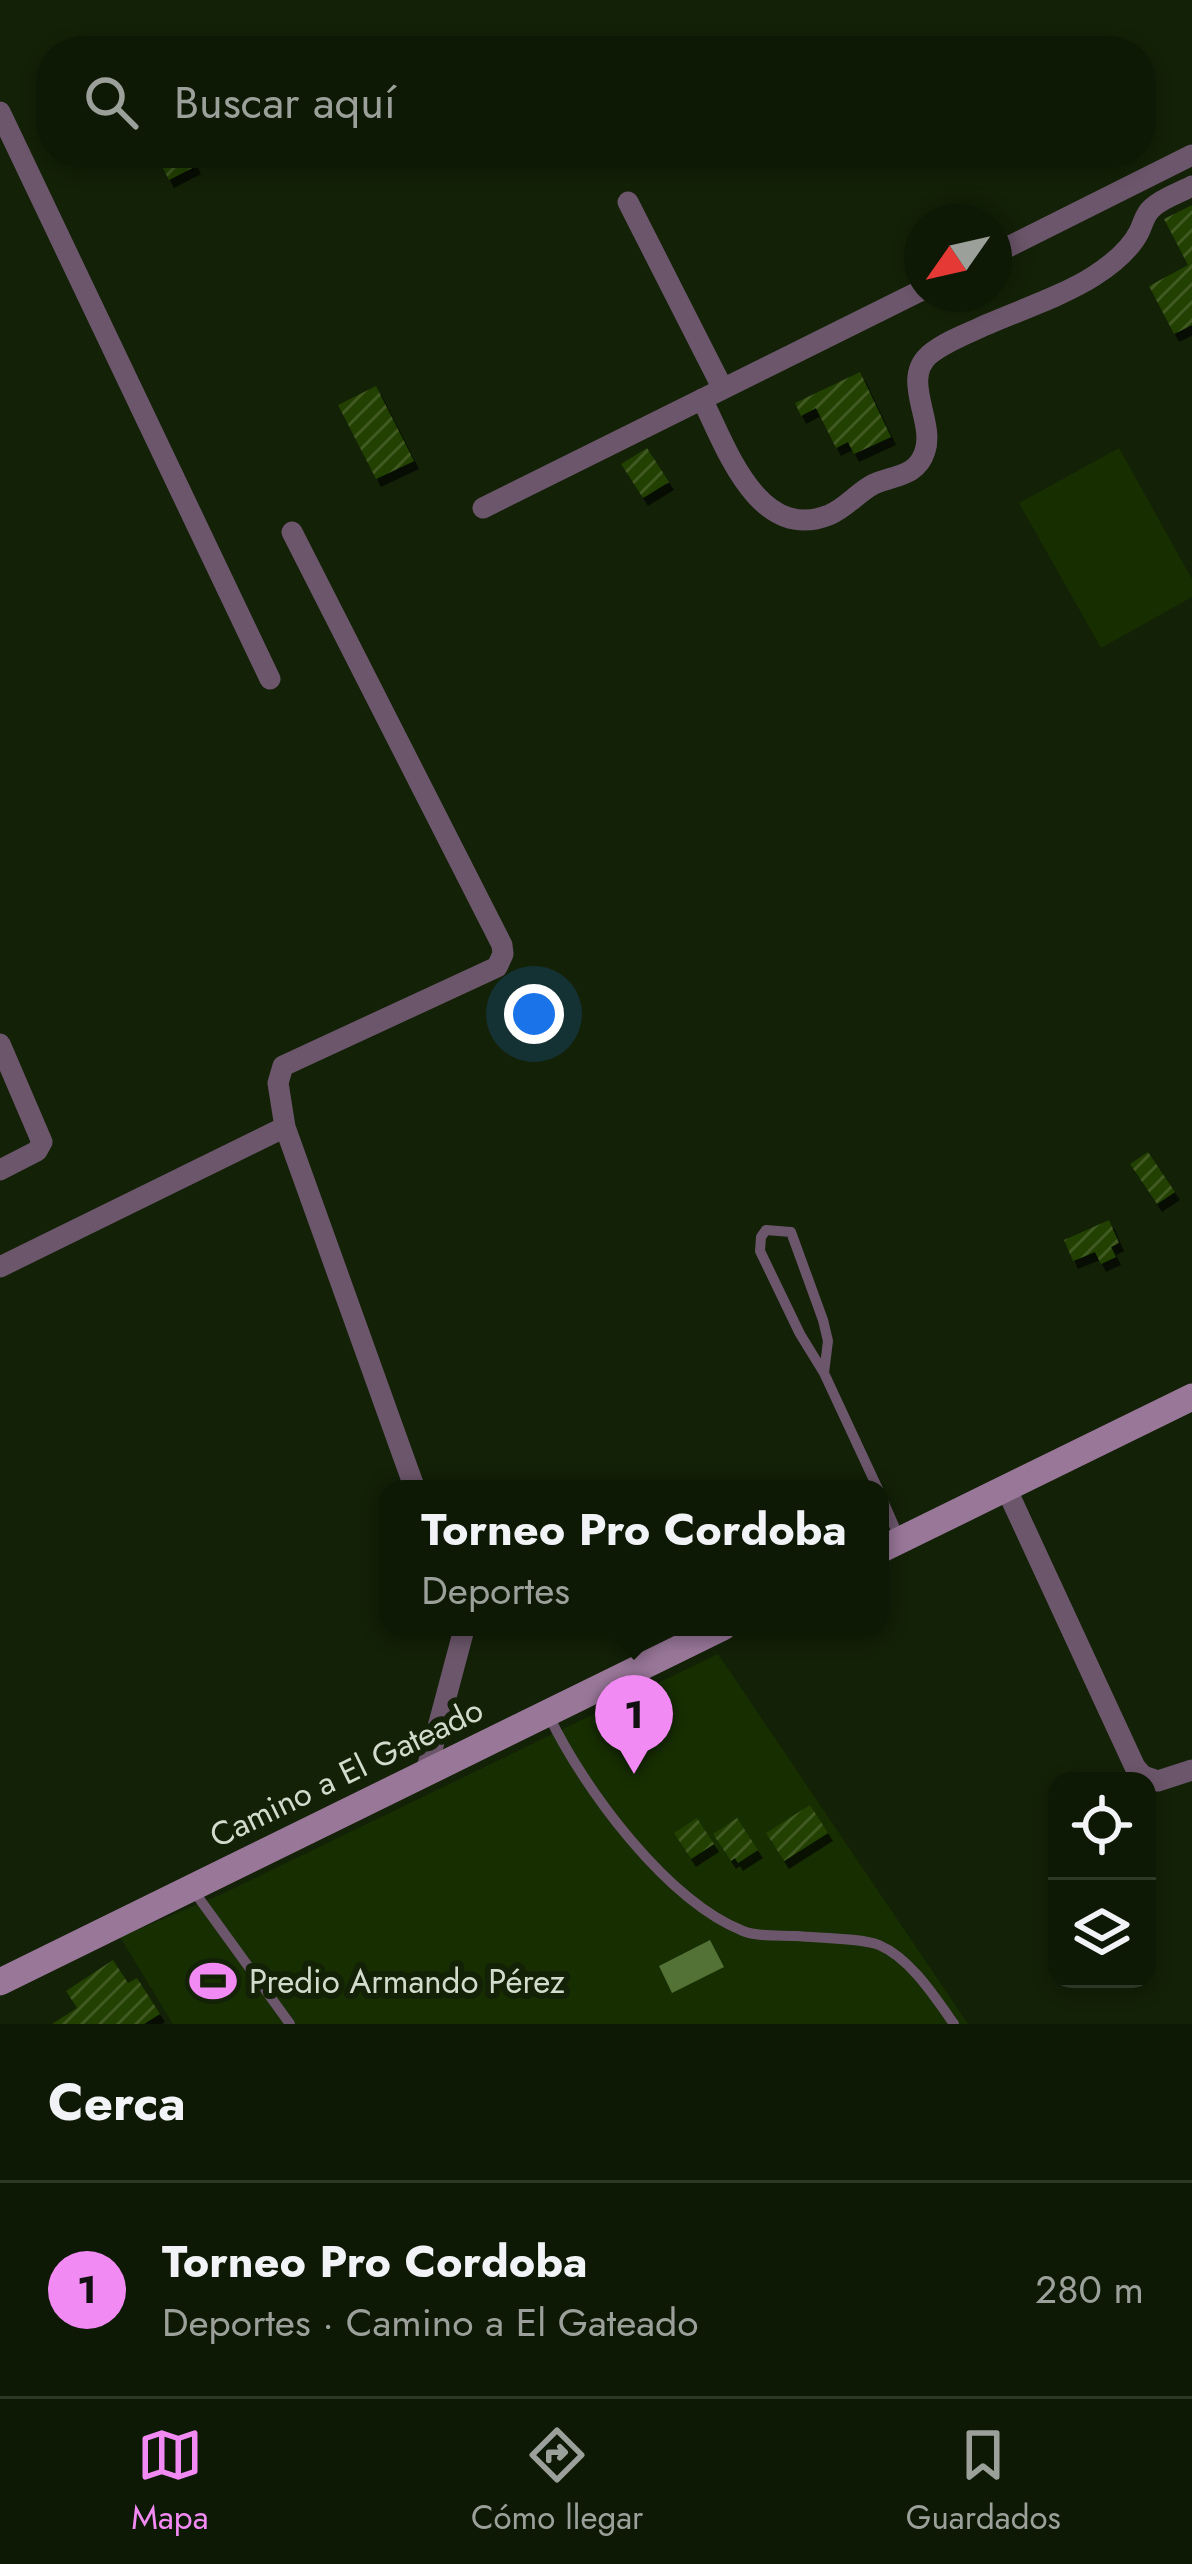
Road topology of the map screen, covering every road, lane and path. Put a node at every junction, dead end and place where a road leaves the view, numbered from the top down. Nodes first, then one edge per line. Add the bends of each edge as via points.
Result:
1 (0, 112) edge
2 (1192, 155) edge
3 (1130, 186) junction
4 (1192, 186) edge
5 (628, 202) dead end
6 (1146, 214) junction
7 (1012, 245) edge
8 (904, 299) edge
9 (723, 388) junction
10 (702, 400) junction
11 (483, 508) dead end
12 (292, 532) dead end
13 (270, 679) dead end
14 (0, 1044) edge
15 (285, 1127) junction
16 (0, 1171) edge
17 (0, 1267) edge
18 (824, 1373) junction
19 (1192, 1397) edge
20 (412, 1480) edge
21 (873, 1480) edge
22 (1006, 1488) junction
23 (890, 1545) edge
24 (462, 1636) edge
25 (705, 1636) edge
26 (548, 1713) junction
27 (1192, 1770) edge
28 (426, 1772) junction
29 (190, 1888) junction
30 (0, 1982) edge
31 (290, 2024) edge
32 (954, 2024) edge

1 - 13 street
2 - 3 street
3 - 6 street
3 - 7 street
4 - 6 street
5 - 9 street
6 - 10 street via 1126,251 1093,277 927,356 917,384 926,449 917,466 832,514 786,517 761,504
8 - 9 street
9 - 10 street
10 - 11 street
12 - 15 street via 503,954 497,967 283,1066
14 - 16 street via 42,1142
15 - 17 street
15 - 20 street
18 - 18 lane via 824,1320 791,1232 766,1230 760,1251
18 - 21 lane
19 - 22 street
22 - 23 street
22 - 27 street via 1135,1767 1158,1781
24 - 28 street
25 - 26 street, Camino a El Gateado
26 - 28 street, Camino a El Gateado
26 - 32 lane via 602,1803 706,1911 746,1932 878,1944 919,1975
28 - 29 street, Camino a El Gateado
29 - 30 street, Camino a El Gateado
29 - 31 lane

